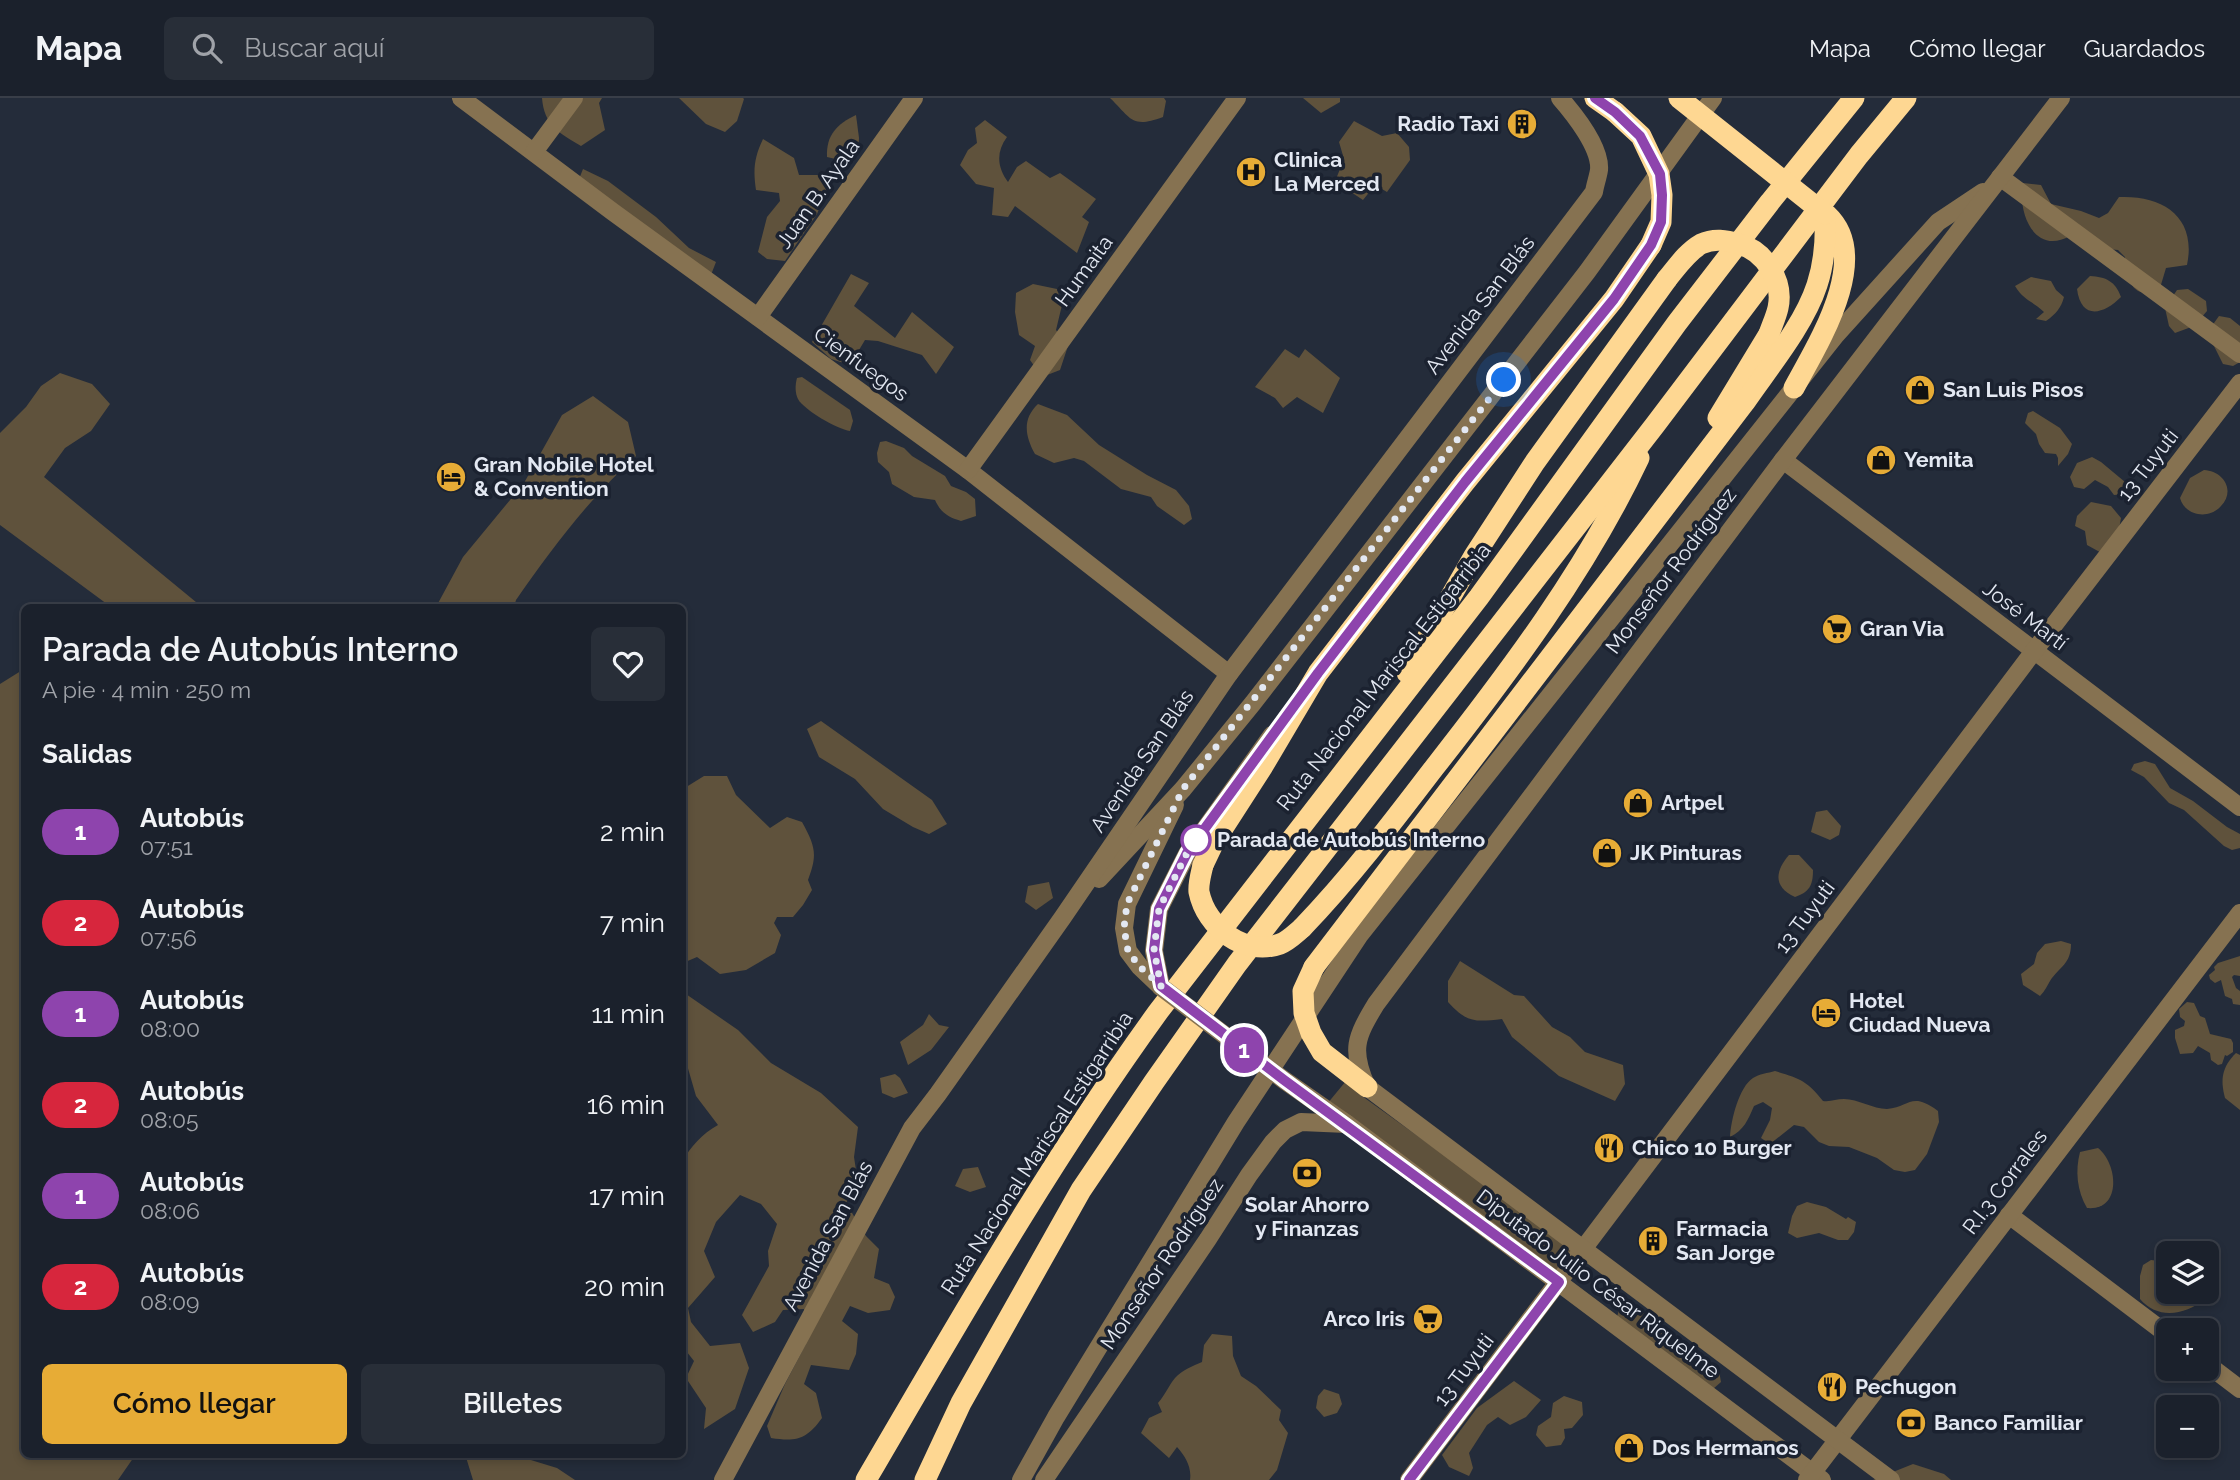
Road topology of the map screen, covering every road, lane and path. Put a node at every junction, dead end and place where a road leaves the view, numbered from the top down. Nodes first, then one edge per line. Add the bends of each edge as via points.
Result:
1 (461, 98) edge
2 (574, 98) edge
3 (914, 98) edge
4 (1237, 98) edge
5 (1560, 98) edge
6 (1595, 98) edge
7 (1679, 98) edge
8 (1713, 98) edge
9 (1854, 98) edge
10 (1906, 98) edge
11 (2062, 98) edge
12 (534, 152) junction
13 (1996, 182) junction
14 (1825, 214) junction
15 (758, 317) junction
16 (2240, 354) edge
17 (2240, 383) edge
18 (1794, 388) junction
19 (1655, 425) junction
20 (1783, 460) junction
21 (968, 470) junction
22 (1675, 492) junction
23 (2034, 651) junction
24 (1318, 673) junction
25 (1229, 674) junction
26 (1377, 727) junction
27 (1183, 789) junction
28 (2240, 807) edge
29 (2240, 913) edge
30 (1063, 917) junction
31 (1161, 986) junction
32 (1367, 1087) junction
33 (1347, 1124) junction
34 (2009, 1215) junction
35 (1583, 1250) junction
36 (1559, 1282) junction
37 (2156, 1326) edge
38 (2219, 1373) edge
39 (2240, 1389) edge
40 (1838, 1440) junction
41 (1814, 1478) edge
42 (723, 1480) edge
43 (866, 1480) edge
44 (925, 1480) edge
45 (1021, 1480) edge
46 (1044, 1480) edge
47 (1409, 1480) edge
48 (1891, 1480) edge

1 - 12 street, Cienfuegos
2 - 12 street
3 - 15 street, Juan B. Ayala
4 - 21 street, Humaita
5 - 25 street, Avenida San Blás via 1591,142 1599,167 1594,192
6 - 24 highway, bridge via 1640,136 1660,174 1661,222 1651,245 1614,299
7 - 14 highway, bridge
8 - 27 street via 1587,272
9 - 26 highway, Ruta Nacional Mariscal Estigarribia via 1677,323 1479,597
10 - 19 highway
11 - 13 street, Monseñor Rodríguez
12 - 15 street, Cienfuegos
13 - 16 street
13 - 18 street via 1938,222
13 - 20 street, Monseñor Rodríguez
14 - 18 highway via 1836,224 1846,257 1840,292
14 - 22 highway via 1818,285 1793,334
15 - 21 street, Cienfuegos
17 - 23 street, 13 Tuyuti
18 - 45 street via 1359,936 1229,1134
19 - 24 highway, bridge via 1617,505 1521,653 1338,891 1281,943 1258,947 1229,938 1206,912 1198,890 1202,865
19 - 44 highway via 1237,964 1154,1082 1081,1190 961,1404
20 - 23 street, José Martí
20 - 32 street, Monseñor Rodríguez via 1376,1004 1356,1042 1357,1062
21 - 25 street, Cienfuegos
22 - 26 highway, bridge via 1769,334 1779,306 1776,280 1768,263 1749,247 1721,239 1687,254 1535,461 1431,629
22 - 32 highway, bridge via 1314,967 1303,991 1311,1033 1322,1052
23 - 28 street, José Martí
23 - 35 street, 13 Tuyuti
24 - 31 street via 1187,853 1159,909 1154,950
25 - 30 street, Avenida San Blás
26 - 43 highway, Ruta Nacional Mariscal Estigarribia via 1119,1065 1035,1194
27 - 30 street
27 - 31 street, Diputado Julio César Riquelme via 1127,904 1124,928 1128,951
29 - 34 street, R.I.3 Corrales
30 - 42 street, Avenida San Blás via 912,1128
31 - 33 street, Diputado Julio César Riquelme, bridge
32 - 35 street, Diputado Julio César Riquelme
33 - 36 street, Diputado Julio César Riquelme
33 - 46 street, Monseñor Rodríguez via 1301,1122 1273,1142
34 - 37 street
34 - 40 street, R.I.3 Corrales
35 - 36 street, 13 Tuyuti
35 - 40 street, Diputado Julio César Riquelme
36 - 41 street, Diputado Julio César Riquelme
36 - 47 street, 13 Tuyuti
38 - 39 street
40 - 41 street, R.I.3 Corrales
40 - 48 street, Diputado Julio César Riquelme

